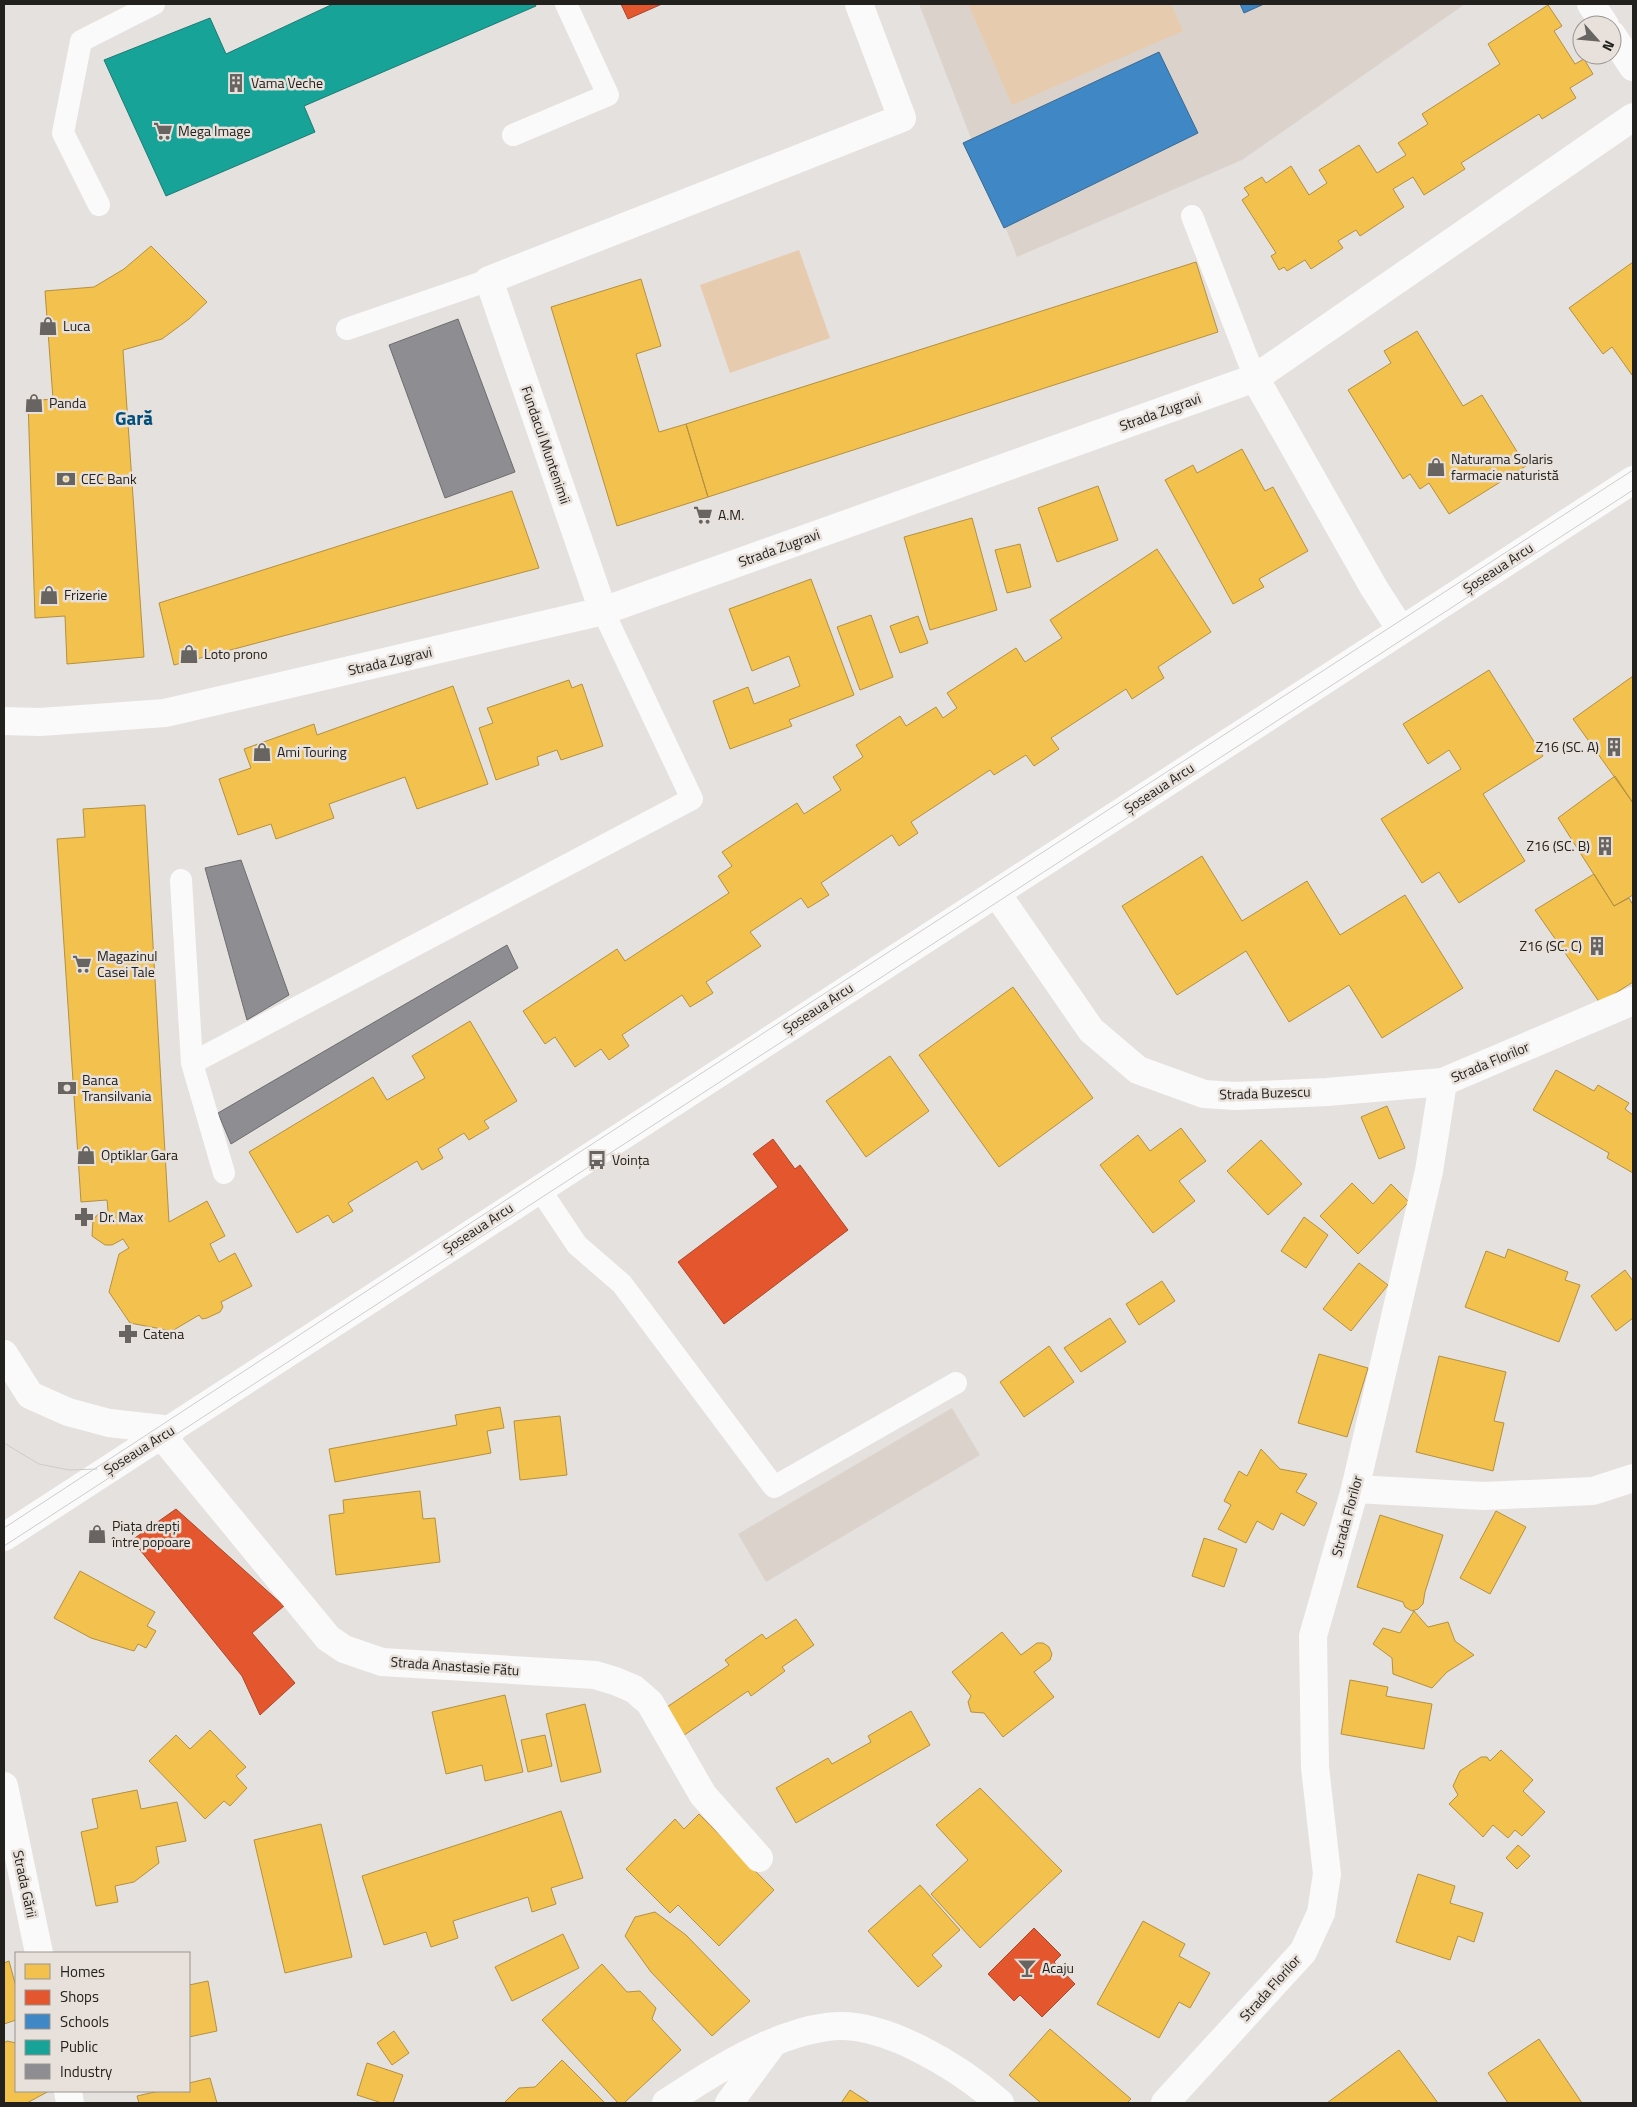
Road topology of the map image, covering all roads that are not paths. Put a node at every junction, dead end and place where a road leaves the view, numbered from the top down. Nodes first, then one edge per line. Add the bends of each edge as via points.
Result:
1 (154, 4) edge
2 (566, 4) edge
3 (859, 4) edge
4 (1591, 4) edge
5 (1598, 15) edge
6 (1622, 50) edge
7 (1633, 67) edge
8 (1633, 117) edge
9 (514, 135) dead end
10 (99, 204) dead end
11 (1192, 216) dead end
12 (488, 280) junction
13 (347, 329) dead end
14 (1255, 378) junction
15 (1633, 480) edge
16 (603, 611) junction
17 (1401, 630) junction
18 (4, 721) edge
19 (180, 880) dead end
20 (996, 894) junction
21 (1633, 1001) edge
22 (192, 1063) junction
23 (1443, 1082) junction
24 (224, 1174) dead end
25 (539, 1188) junction
26 (4, 1354) edge
27 (956, 1383) dead end
28 (167, 1433) junction
29 (1633, 1478) edge
30 (1355, 1489) junction
31 (4, 1537) edge
32 (4, 1786) edge
33 (759, 1858) dead end
34 (39, 1952) edge
35 (773, 2043) junction
36 (666, 2103) edge
37 (729, 2103) edge
38 (1000, 2103) edge
39 (1165, 2103) edge

1 - 10 lane via 81,41 63,133
2 - 9 lane via 608,95
3 - 12 street via 902,118
4 - 5 street
6 - 7 street
8 - 14 street, Strada Zugravi
11 - 14 lane
12 - 13 lane
12 - 16 street, Fundacul Muntenimii
14 - 16 street, Strada Zugravi
14 - 17 street
15 - 17 street, Șoseaua Arcu
16 - 18 street, Strada Zugravi via 165,713 40,722
16 - 22 lane via 692,799
17 - 20 street, Șoseaua Arcu
19 - 22 lane
20 - 23 street, Strada Buzescu via 1091,1030 1138,1070 1204,1094 1235,1096
20 - 25 street, Șoseaua Arcu
21 - 23 street, Strada Florilor
22 - 24 lane
23 - 30 street, Strada Florilor via 1429,1171
25 - 27 lane via 577,1245 622,1284 774,1487
25 - 28 street, Șoseaua Arcu
26 - 28 street via 30,1395 68,1412
28 - 31 street, Șoseaua Arcu
28 - 33 street, Strada Anastasie Fătu via 328,1638 344,1649 382,1662 595,1675 634,1689 650,1703 703,1795
29 - 30 street via 1593,1491 1494,1496
30 - 39 street, Strada Florilor via 1313,1636 1315,1767 1327,1874 1321,1913 1303,1952
32 - 34 street, Strada Gării
35 - 36 street
35 - 37 street
35 - 38 street via 827,2027 861,2028 934,2057

